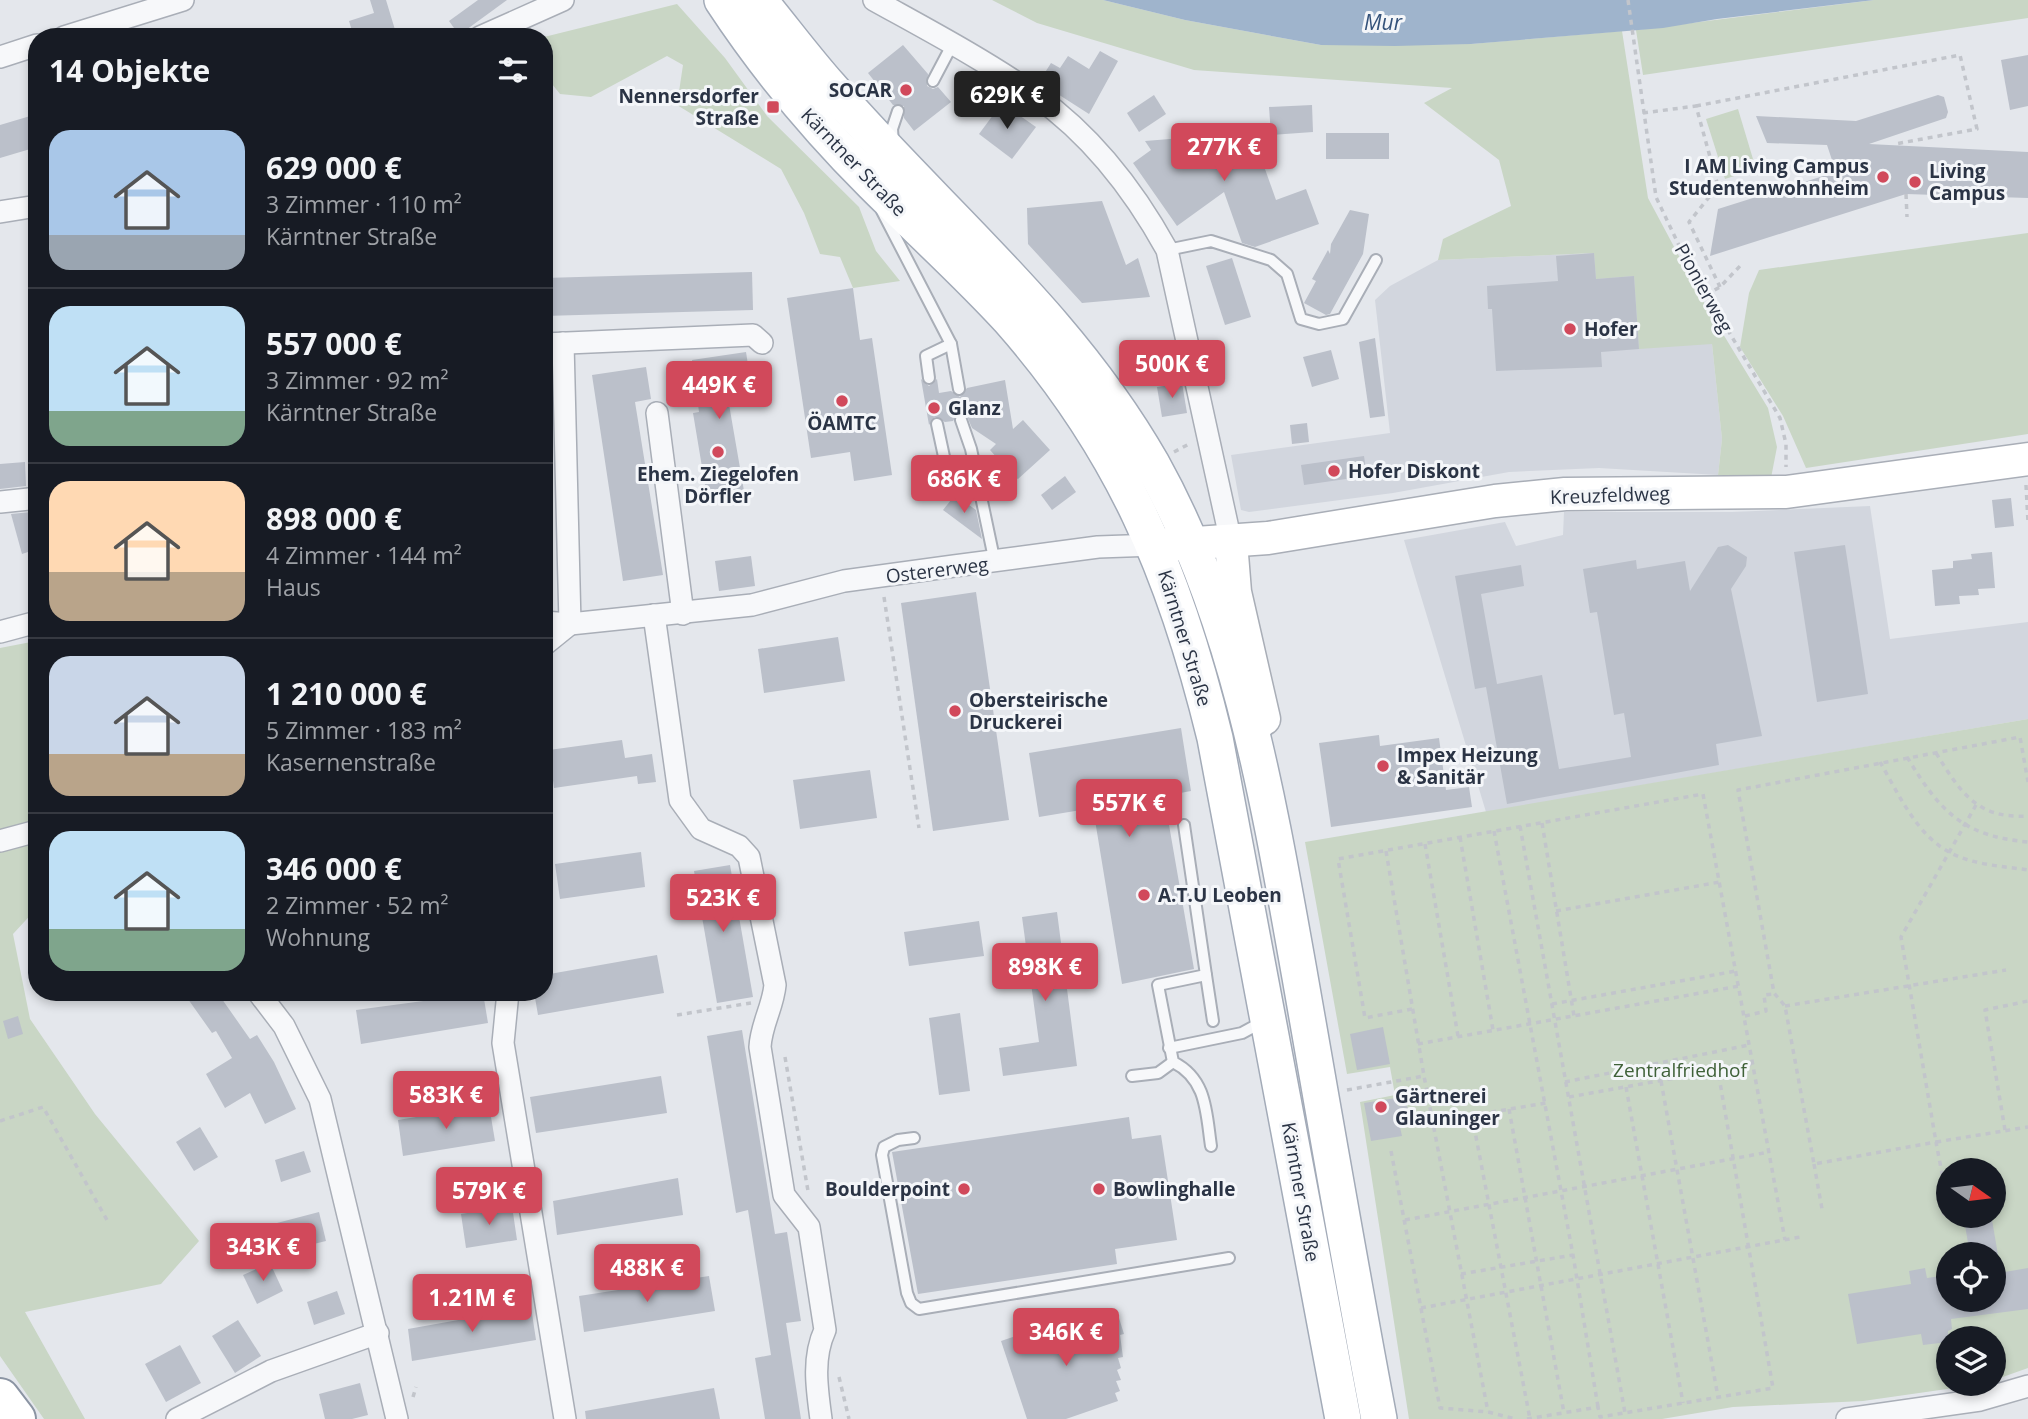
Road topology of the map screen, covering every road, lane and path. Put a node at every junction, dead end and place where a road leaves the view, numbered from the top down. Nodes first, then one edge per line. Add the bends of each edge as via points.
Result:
1 (183, 0) edge
2 (563, 0) edge
3 (722, 0) edge
4 (759, 0) edge
5 (874, 0) edge
6 (1628, 0) edge
7 (93, 28) edge
8 (500, 28) edge
9 (952, 45) junction
10 (28, 48) edge
11 (0, 57) edge
12 (933, 81) dead end
13 (1696, 106) junction
14 (898, 111) dead end
15 (1643, 113) junction
16 (1895, 144) dead end
17 (896, 156) junction
18 (871, 182) junction
19 (1906, 194) dead end
20 (28, 207) edge
21 (0, 212) edge
22 (1907, 217) dead end
23 (1167, 250) junction
24 (1376, 260) dead end
25 (1740, 266) dead end
26 (1720, 287) junction
27 (1706, 295) junction
28 (554, 343) edge
29 (762, 343) dead end
30 (951, 344) junction
31 (929, 378) dead end
32 (959, 389) dead end
33 (657, 413) dead end
34 (961, 420) dead end
35 (937, 424) dead end
36 (1207, 434) junction
37 (1164, 457) dead end
38 (975, 465) junction
39 (2027, 467) edge
40 (1786, 479) dead end
41 (28, 499) edge
42 (0, 502) edge
43 (2028, 522) edge
44 (1231, 542) junction
45 (1156, 545) junction
46 (1193, 545) junction
47 (995, 562) junction
48 (881, 578) junction
49 (683, 614) junction
50 (654, 615) junction
51 (553, 623) edge
52 (570, 624) junction
53 (28, 625) edge
54 (5, 631) edge
55 (28, 632) edge
56 (553, 638) edge
57 (1936, 752) junction
58 (1255, 754) junction
59 (1907, 757) junction
60 (1880, 762) junction
61 (2028, 782) edge
62 (1976, 805) junction
63 (2028, 816) edge
64 (1542, 823) junction
65 (1184, 825) dead end
66 (1963, 825) junction
67 (1520, 826) junction
68 (919, 828) dead end
69 (1494, 831) junction
70 (28, 833) edge
71 (1460, 837) junction
72 (0, 841) edge
73 (2028, 842) edge
74 (1425, 844) junction
75 (1386, 851) junction
76 (1948, 851) junction
77 (2028, 870) edge
78 (1720, 882) junction
79 (1556, 911) junction
80 (2006, 970) dead end
81 (1736, 971) junction
82 (1206, 975) junction
83 (1739, 986) junction
84 (1911, 987) junction
85 (1774, 993) junction
86 (774, 1000) junction
87 (265, 1001) edge
88 (507, 1001) edge
89 (1571, 1001) junction
90 (2028, 1001) edge
91 (1552, 1004) junction
92 (1785, 1006) junction
93 (1412, 1009) junction
94 (677, 1015) dead end
95 (1574, 1016) junction
96 (1745, 1016) junction
97 (1269, 1017) junction
98 (1554, 1019) junction
99 (1213, 1021) dead end
100 (1531, 1023) junction
101 (1493, 1030) junction
102 (1458, 1036) junction
103 (1418, 1044) junction
104 (1749, 1045) junction
105 (1169, 1048) junction
106 (784, 1054) dead end
107 (1173, 1062) junction
108 (1753, 1065) junction
109 (1718, 1071) junction
110 (1132, 1076) dead end
111 (1424, 1076) junction
112 (1661, 1081) junction
113 (1565, 1082) junction
114 (1626, 1087) junction
115 (1345, 1090) dead end
116 (1568, 1098) junction
117 (1545, 1103) junction
118 (1509, 1109) junction
119 (1472, 1116) junction
120 (0, 1121) edge
121 (1432, 1122) junction
122 (2028, 1127) edge
123 (2005, 1130) junction
124 (914, 1138) dead end
125 (1936, 1142) junction
126 (1211, 1146) dead end
127 (1391, 1151) dead end
128 (1769, 1152) junction
129 (1939, 1158) edge
130 (1734, 1159) junction
131 (1814, 1164) junction
132 (1678, 1170) junction
133 (1642, 1176) junction
134 (1584, 1187) junction
135 (1562, 1192) junction
136 (1525, 1199) junction
137 (1489, 1206) junction
138 (1822, 1209) dead end
139 (1450, 1213) junction
140 (107, 1220) dead end
141 (1405, 1220) junction
142 (809, 1227) junction
143 (1800, 1237) dead end
144 (1785, 1240) junction
145 (1749, 1247) junction
146 (1573, 1255) junction
147 (1693, 1257) junction
148 (1229, 1258) dead end
149 (1536, 1261) junction
150 (1658, 1264) junction
151 (1500, 1267) junction
152 (1461, 1274) junction
153 (1600, 1274) junction
154 (1577, 1279) junction
155 (1541, 1285) junction
156 (1505, 1292) junction
157 (1466, 1299) junction
158 (1421, 1308) junction
159 (378, 1333) junction
160 (2028, 1386) edge
161 (1718, 1397) junction
162 (0, 1398) edge
163 (1683, 1403) junction
164 (1598, 1407) junction
165 (1488, 1412) junction
166 (1564, 1413) junction
167 (1625, 1413) junction
168 (1910, 1415) edge
169 (16, 1419) edge
170 (177, 1419) edge
171 (397, 1419) edge
172 (565, 1419) edge
173 (821, 1419) edge
174 (1343, 1419) edge
175 (1379, 1419) edge
176 (1516, 1419) edge
177 (1528, 1419) edge
178 (1847, 1419) edge

1 - 7 street
2 - 8 street
3 - 18 main road, Kärntner Straße via 790,94
4 - 17 main road, Kärntner Straße via 831,88
5 - 9 street
6 - 15 path, Pionierweg
9 - 12 lane
9 - 23 street via 1037,97 1097,151 1147,213
10 - 11 street
13 - 15 path
13 - 16 path via 1960,55 1977,129
13 - 26 path via 1718,186 1689,222
14 - 17 lane via 892,133
15 - 27 path, Pionierweg via 1656,197
17 - 46 main road, Kärntner Straße via 1031,298 1072,349 1151,464
18 - 30 lane via 877,203
18 - 45 main road, Kärntner Straße via 978,286 1032,347 1093,429
19 - 22 path
20 - 21 street
23 - 24 lane via 1211,241 1271,260 1287,274 1301,319 1319,324 1343,319
23 - 36 street
25 - 26 path
26 - 27 path
27 - 40 path, Pionierweg via 1780,418
28 - 29 street via 753,335
28 - 52 street
30 - 31 lane via 926,356
30 - 32 lane
33 - 49 street
34 - 38 lane
35 - 38 lane via 946,466
36 - 37 path
36 - 44 street
38 - 47 lane
39 - 43 path
39 - 44 main road, Kreuzfeldweg via 1786,492 1565,494
41 - 42 street
44 - 46 main road, Kreuzfeldweg
44 - 58 main road via 1235,592 1269,740
45 - 46 main road, Ostererweg
45 - 47 street, Ostererweg via 1098,547
45 - 97 main road, Kärntner Straße via 1199,672 1215,737
46 - 58 main road, Kärntner Straße via 1214,599
47 - 48 street, Ostererweg
48 - 49 street, Ostererweg via 844,581 752,605
48 - 68 path
49 - 50 street, Ostererweg
50 - 52 street, Ostererweg
50 - 86 street via 680,800 701,829 739,846 749,857 775,985
51 - 52 street, Ostererweg
52 - 56 street
53 - 54 street
54 - 55 street
57 - 59 path
57 - 61 path via 2020,737
57 - 62 path
58 - 175 main road, Kärntner Straße via 1292,929
59 - 60 path
59 - 66 path via 1924,785
60 - 76 path via 1918,825
60 - 85 path via 1738,790
62 - 63 path via 1990,813
62 - 66 path
64 - 67 path
64 - 78 path via 1703,793
64 - 79 path
65 - 82 lane
66 - 73 path via 1987,836
66 - 76 path
67 - 69 path
67 - 91 path
69 - 71 path
69 - 100 path
70 - 72 street
71 - 74 path
71 - 101 path
74 - 75 path
74 - 102 path
75 - 93 path
75 - 93 path via 1338,859 1340,873 1365,1018
76 - 77 path
76 - 84 path via 1901,937
78 - 79 path
78 - 81 path
79 - 89 path
80 - 84 path
81 - 83 path
81 - 89 path
82 - 99 lane
82 - 105 lane via 1158,985
83 - 95 path
83 - 96 path
84 - 92 path
84 - 125 path
85 - 92 path
85 - 96 path via 1764,995 1766,1012
86 - 94 path
86 - 142 street via 761,1029 760,1047 785,1195
87 - 159 street via 284,1026 320,1099
88 - 172 street via 503,1043
89 - 91 path
89 - 95 path
90 - 123 path via 1985,1010
91 - 98 path
92 - 131 path
93 - 103 path
95 - 98 path
96 - 104 path
97 - 105 lane via 1242,1033
97 - 174 main road, Kärntner Straße
98 - 100 path
98 - 113 path
100 - 101 path
100 - 117 path
101 - 102 path
102 - 103 path
103 - 111 path
104 - 108 path
104 - 113 path
105 - 107 lane
106 - 142 path via 810,1203
107 - 110 lane via 1158,1073
107 - 126 lane via 1190,1071 1204,1100
108 - 109 path
108 - 128 path
109 - 112 path
109 - 130 path
111 - 115 path
111 - 121 path
112 - 114 path
112 - 132 path
113 - 116 path
114 - 116 path
114 - 133 path
116 - 134 path
117 - 118 path
117 - 135 path
118 - 119 path
118 - 136 path
119 - 121 path
119 - 137 path
120 - 140 path via 43,1107
121 - 139 path
122 - 123 path
123 - 125 path
124 - 148 lane via 884,1147 882,1156 907,1293 919,1309
125 - 129 path
125 - 131 path
127 - 141 path
128 - 130 path
128 - 144 path
130 - 132 path
130 - 145 path
131 - 138 path
132 - 133 path
132 - 147 path
133 - 134 path
133 - 150 path
134 - 135 path
134 - 153 path
135 - 136 path
135 - 146 path
136 - 137 path
136 - 149 path
137 - 139 path
137 - 151 path
139 - 141 path
139 - 152 path
141 - 158 path
142 - 173 street via 825,1330 816,1372
143 - 144 path
144 - 145 path
145 - 147 path
145 - 161 path via 1773,1388
146 - 149 path
146 - 154 path
147 - 150 path
147 - 161 path
149 - 151 path
149 - 155 path
150 - 153 path
150 - 163 path
151 - 152 path
151 - 156 path
152 - 157 path
153 - 154 path
153 - 167 path
154 - 155 path
154 - 164 path
155 - 156 path
155 - 166 path
156 - 157 path
156 - 177 path
157 - 158 path
157 - 165 path
158 - 165 path via 1440,1408
159 - 170 street via 271,1371
159 - 171 street
160 - 168 street
161 - 163 path
162 - 169 highway
163 - 167 path
164 - 166 path
164 - 167 path via 1600,1417
165 - 176 path
166 - 177 path
168 - 178 street

